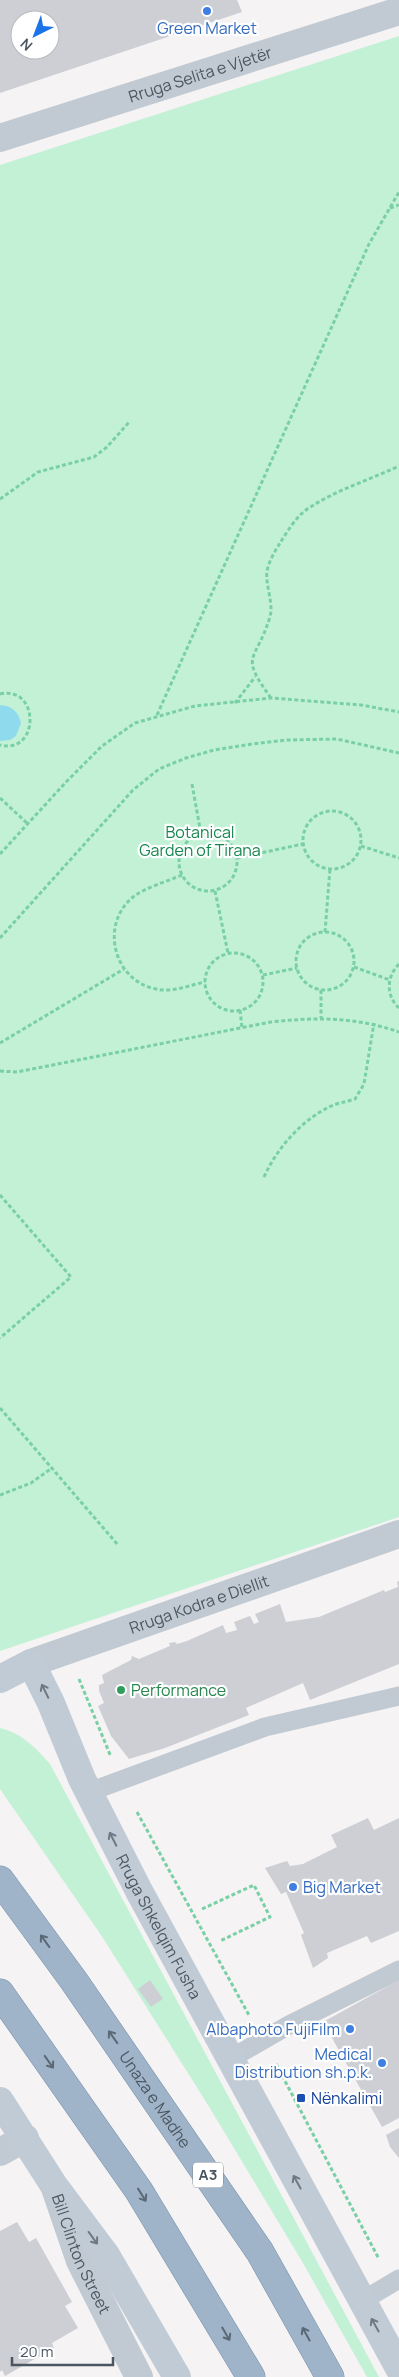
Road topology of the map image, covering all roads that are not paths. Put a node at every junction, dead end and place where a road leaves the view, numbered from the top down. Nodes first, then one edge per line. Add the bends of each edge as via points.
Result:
1 (399, 11) edge
2 (0, 138) edge
3 (399, 1534) edge
4 (31, 1663) junction
5 (0, 1679) edge
6 (399, 1696) edge
7 (89, 1792) junction
8 (0, 1880) edge
9 (399, 1970) edge
10 (0, 1993) edge
11 (230, 2059) junction
12 (0, 2101) edge
13 (25, 2138) junction
14 (0, 2152) edge
15 (53, 2184) junction
16 (396, 2281) edge
17 (362, 2302) junction
18 (399, 2368) edge
19 (135, 2376) edge
20 (177, 2377) edge
21 (251, 2377) edge
22 (330, 2377) edge

1 - 2 street, Rruga Selita e Vjetër
3 - 4 street, Rruga Kodra e Diellit
4 - 5 main road, Rruga Kodra e Diellit
7 -> 4 main road, Rruga Shkelqim Fusha
6 - 7 lane via 266,1727
11 -> 7 main road, Rruga Shkelqim Fusha
22 -> 8 highway, Unaza e Madhe / A3 via 260,2252
9 - 11 lane
10 -> 21 highway via 139,2191
17 -> 11 main road, Rruga Shkelqim Fusha
12 - 13 main road
13 - 14 street
13 - 15 main road
15 - 19 street, Bill Clinton Street via 80,2261
15 -> 20 main road via 106,2255
16 - 17 lane
18 -> 17 main road, Rruga Shkelqim Fusha

